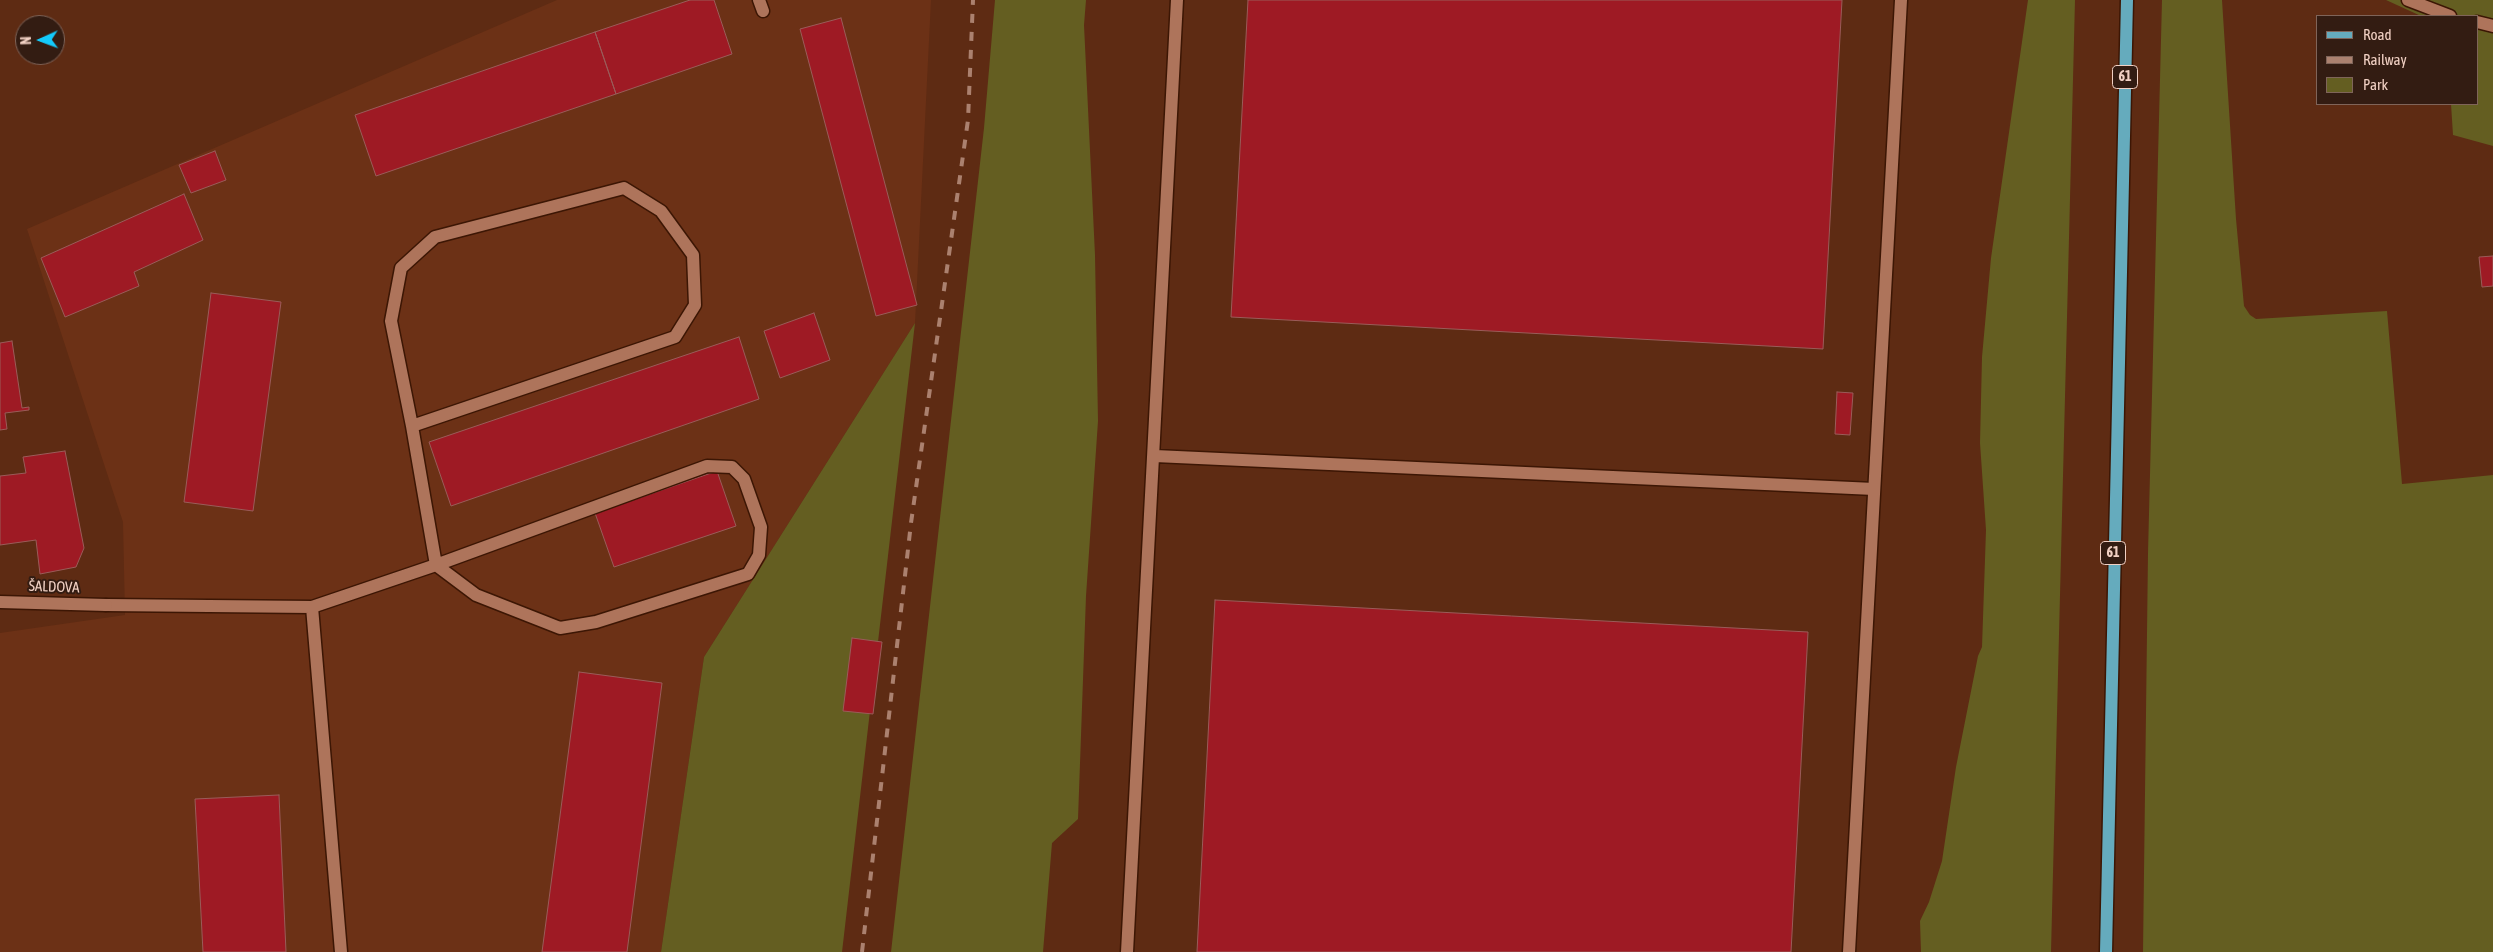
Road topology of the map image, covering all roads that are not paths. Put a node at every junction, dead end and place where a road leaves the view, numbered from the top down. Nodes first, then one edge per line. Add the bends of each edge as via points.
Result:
1 (1177, 0) edge
2 (1901, 0) edge
3 (2127, 0) edge
4 (2408, 0) edge
5 (2447, 15) edge
6 (2478, 22) edge
7 (2493, 26) edge
8 (412, 426) junction
9 (1155, 456) junction
10 (1874, 489) junction
11 (436, 564) junction
12 (0, 602) edge
13 (312, 607) junction
14 (341, 952) edge
15 (1127, 952) edge
16 (1849, 952) edge
17 (2106, 952) edge

1 - 9 street
2 - 10 street
3 - 17 main road, 61
4 - 5 street
6 - 7 street
8 - 8 street via 391,321 401,268 435,237 624,188 661,211 693,255 695,305 675,337
8 - 11 street
9 - 10 street
9 - 15 street
10 - 16 street
11 - 11 street, ŠALDOVA via 476,596 560,628 596,622 748,574 759,555 761,527 744,479 732,467 707,466
11 - 13 street, ŠALDOVA
12 - 13 street, ŠALDOVA
13 - 14 street

